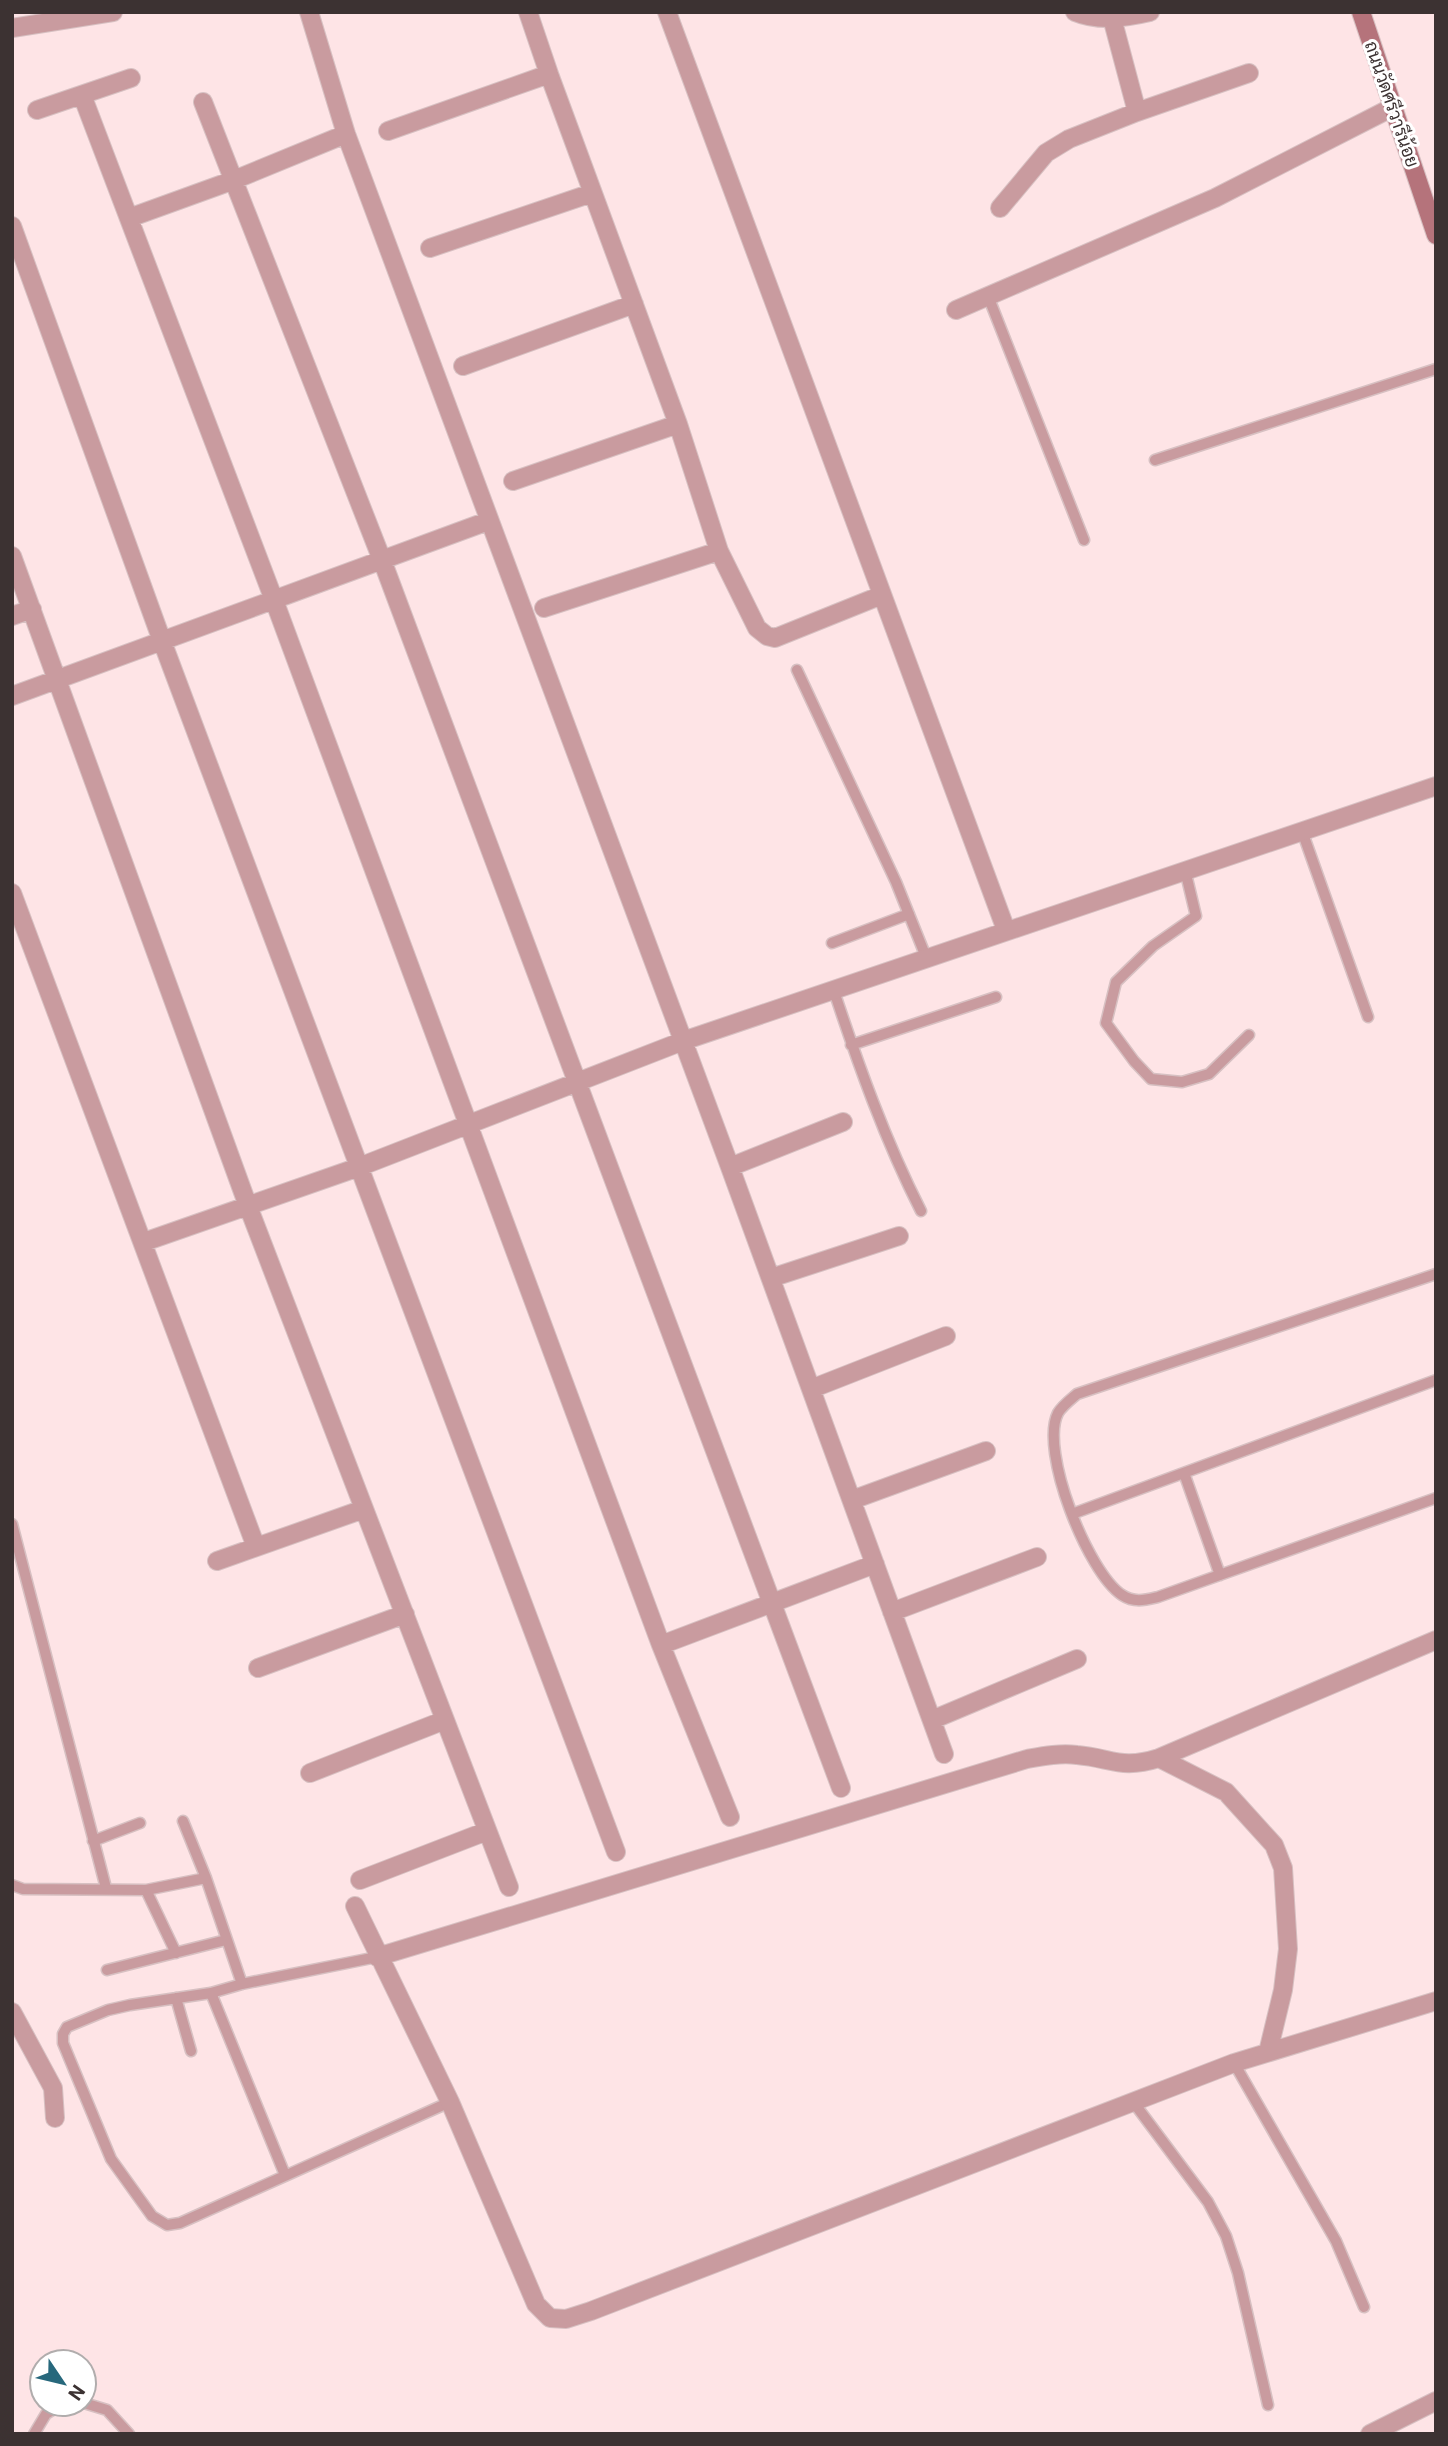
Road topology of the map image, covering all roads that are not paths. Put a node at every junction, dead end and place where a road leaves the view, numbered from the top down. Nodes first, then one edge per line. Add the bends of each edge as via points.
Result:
1 (114, 12) edge
2 (309, 12) edge
3 (528, 12) edge
4 (667, 12) edge
5 (1074, 12) edge
6 (1150, 12) edge
7 (1361, 12) edge
8 (1112, 18) junction
9 (12, 27) edge
10 (1249, 73) dead end
11 (549, 74) junction
12 (131, 78) dead end
13 (82, 94) junction
14 (203, 102) dead end
15 (1393, 107) junction
16 (37, 110) dead end
17 (1137, 112) junction
18 (388, 131) dead end
19 (346, 134) junction
20 (234, 180) junction
21 (592, 193) junction
22 (1000, 208) dead end
23 (129, 218) junction
24 (12, 226) edge
25 (1436, 235) edge
26 (430, 248) dead end
27 (17, 256) edge
28 (988, 296) junction
29 (634, 304) junction
30 (956, 310) dead end
31 (463, 366) dead end
32 (1436, 369) edge
33 (678, 424) junction
34 (1155, 460) dead end
35 (513, 481) dead end
36 (488, 521) junction
37 (1084, 540) dead end
38 (719, 551) junction
39 (12, 556) edge
40 (382, 560) junction
41 (882, 595) junction
42 (274, 600) junction
43 (544, 608) dead end
44 (32, 609) junction
45 (12, 615) edge
46 (162, 641) junction
47 (797, 670) dead end
48 (57, 680) junction
49 (12, 696) edge
50 (1436, 786) edge
51 (1302, 831) junction
52 (1185, 870) junction
53 (12, 893) edge
54 (909, 914) junction
55 (1006, 930) junction
56 (832, 943) dead end
57 (926, 957) junction
58 (833, 988) junction
59 (996, 997) dead end
60 (1368, 1017) dead end
61 (1249, 1035) dead end
62 (683, 1041) junction
63 (851, 1045) junction
64 (578, 1081) junction
65 (843, 1122) dead end
66 (467, 1124) junction
67 (359, 1167) junction
68 (730, 1167) junction
69 (248, 1206) junction
70 (920, 1211) dead end
71 (899, 1237) dead end
72 (144, 1242) junction
73 (1436, 1274) edge
74 (771, 1278) junction
75 (946, 1336) dead end
76 (1436, 1380) edge
77 (811, 1389) junction
78 (986, 1451) dead end
79 (1184, 1473) junction
80 (1436, 1498) edge
81 (852, 1500) junction
82 (364, 1509) junction
83 (1072, 1514) junction
84 (12, 1524) edge
85 (256, 1548) junction
86 (1037, 1557) dead end
87 (217, 1561) dead end
88 (875, 1564) junction
89 (1220, 1575) junction
90 (771, 1602) junction
91 (892, 1612) junction
92 (405, 1614) junction
93 (1436, 1640) edge
94 (661, 1645) junction
95 (1077, 1658) dead end
96 (258, 1668) dead end
97 (445, 1720) junction
98 (932, 1720) junction
99 (944, 1754) dead end
100 (1159, 1758) junction
101 (310, 1773) dead end
102 (841, 1788) dead end
103 (730, 1817) dead end
104 (183, 1821) dead end
105 (141, 1824) dead end
106 (487, 1831) junction
107 (93, 1841) junction
108 (616, 1852) dead end
109 (206, 1878) junction
110 (360, 1880) dead end
111 (12, 1885) edge
112 (509, 1887) dead end
113 (106, 1888) junction
114 (146, 1890) junction
115 (355, 1906) dead end
116 (226, 1940) junction
117 (176, 1953) junction
118 (377, 1956) junction
119 (107, 1970) dead end
120 (242, 1984) junction
121 (211, 1993) junction
122 (176, 1998) junction
123 (1436, 2001) edge
124 (12, 2012) edge
125 (191, 2051) dead end
126 (1268, 2052) junction
127 (1234, 2063) junction
128 (450, 2102) junction
129 (1134, 2103) junction
130 (55, 2118) dead end
131 (285, 2175) junction
132 (1364, 2307) dead end
133 (1436, 2401) edge
134 (1268, 2405) dead end
135 (98, 2407) edge
136 (44, 2418) edge
137 (34, 2434) edge
138 (129, 2434) edge
139 (1370, 2434) edge

1 - 9 street
2 - 19 street
3 - 11 street
4 - 41 street
5 - 8 street
6 - 8 street
7 - 15 main road, ถนนวัดศรีวารีน้อย
8 - 17 street
10 - 17 street
11 - 18 street
11 - 21 street
12 - 13 street
13 - 16 street
13 - 23 street
14 - 20 street
15 - 25 main road, ถนนวัดศรีวารีน้อย
15 - 28 street via 1215,198
17 - 22 street via 1046,153
19 - 20 street
19 - 36 street
20 - 23 street
20 - 40 street
21 - 26 street
21 - 29 street
23 - 42 street
24 - 27 street
27 - 46 street
28 - 30 street
28 - 37 lane
29 - 31 street
29 - 33 street
32 - 34 lane
33 - 35 street
33 - 38 street
36 - 40 street
36 - 62 street
38 - 41 street via 757,628 767,636 775,638
38 - 43 street
39 - 44 street
40 - 42 street
40 - 64 street
41 - 55 street
42 - 46 street
42 - 66 street
44 - 45 street
44 - 48 street
46 - 48 street
46 - 67 street
47 - 54 lane
48 - 49 street
48 - 69 street
50 - 51 street
51 - 52 street
51 - 60 lane
52 - 55 street
52 - 61 lane via 1196,916 1153,946 1116,982 1106,1023 1152,1079 1182,1083 1209,1074
53 - 72 street
54 - 56 lane
54 - 57 lane
55 - 57 street
57 - 58 street
58 - 62 street
58 - 63 lane
59 - 63 lane
62 - 64 street
62 - 68 street
63 - 70 lane
64 - 66 street
64 - 90 street
65 - 68 street
66 - 67 street
66 - 94 street
67 - 69 street
67 - 108 street
68 - 74 street
69 - 72 street
69 - 82 street
71 - 74 street
72 - 85 street
73 - 83 lane via 1077,1394 1057,1414 1053,1433 1056,1466
74 - 77 street
75 - 77 street
76 - 79 lane
77 - 81 street
78 - 81 street
79 - 83 lane
79 - 89 lane
80 - 89 lane
81 - 88 street
82 - 85 street
82 - 92 street
83 - 89 lane via 1083,1544 1122,1596 1148,1600
84 - 107 lane
85 - 87 street
86 - 91 street
88 - 90 street
88 - 91 street
90 - 94 street
90 - 102 street
91 - 98 street
92 - 96 street
92 - 97 street
93 - 100 street
94 - 103 street
95 - 98 street
97 - 101 street
97 - 106 street
98 - 99 street
100 - 118 street via 1139,1765 1079,1755 1027,1759
100 - 126 street via 1226,1792 1274,1845 1283,1868 1288,1949
104 - 109 lane
105 - 107 lane
106 - 110 street
106 - 112 street
107 - 113 lane
109 - 114 lane
109 - 116 lane
111 - 113 lane via 23,1889
113 - 114 lane
114 - 117 lane
115 - 118 street
116 - 117 lane
116 - 120 lane
117 - 119 lane
118 - 120 lane
118 - 128 street
120 - 121 lane
121 - 122 lane
121 - 131 lane
122 - 125 lane
122 - 131 lane via 108,2010 77,2022 63,2034 62,2043 111,2159 152,2216 167,2225
123 - 126 street
124 - 130 street via 53,2088
126 - 127 street
127 - 129 street
127 - 132 lane via 1336,2241
128 - 129 street via 536,2304 550,2318 566,2319
128 - 131 lane
129 - 134 lane via 1208,2202 1226,2236
133 - 139 street
135 - 138 lane via 107,2410
136 - 137 lane

